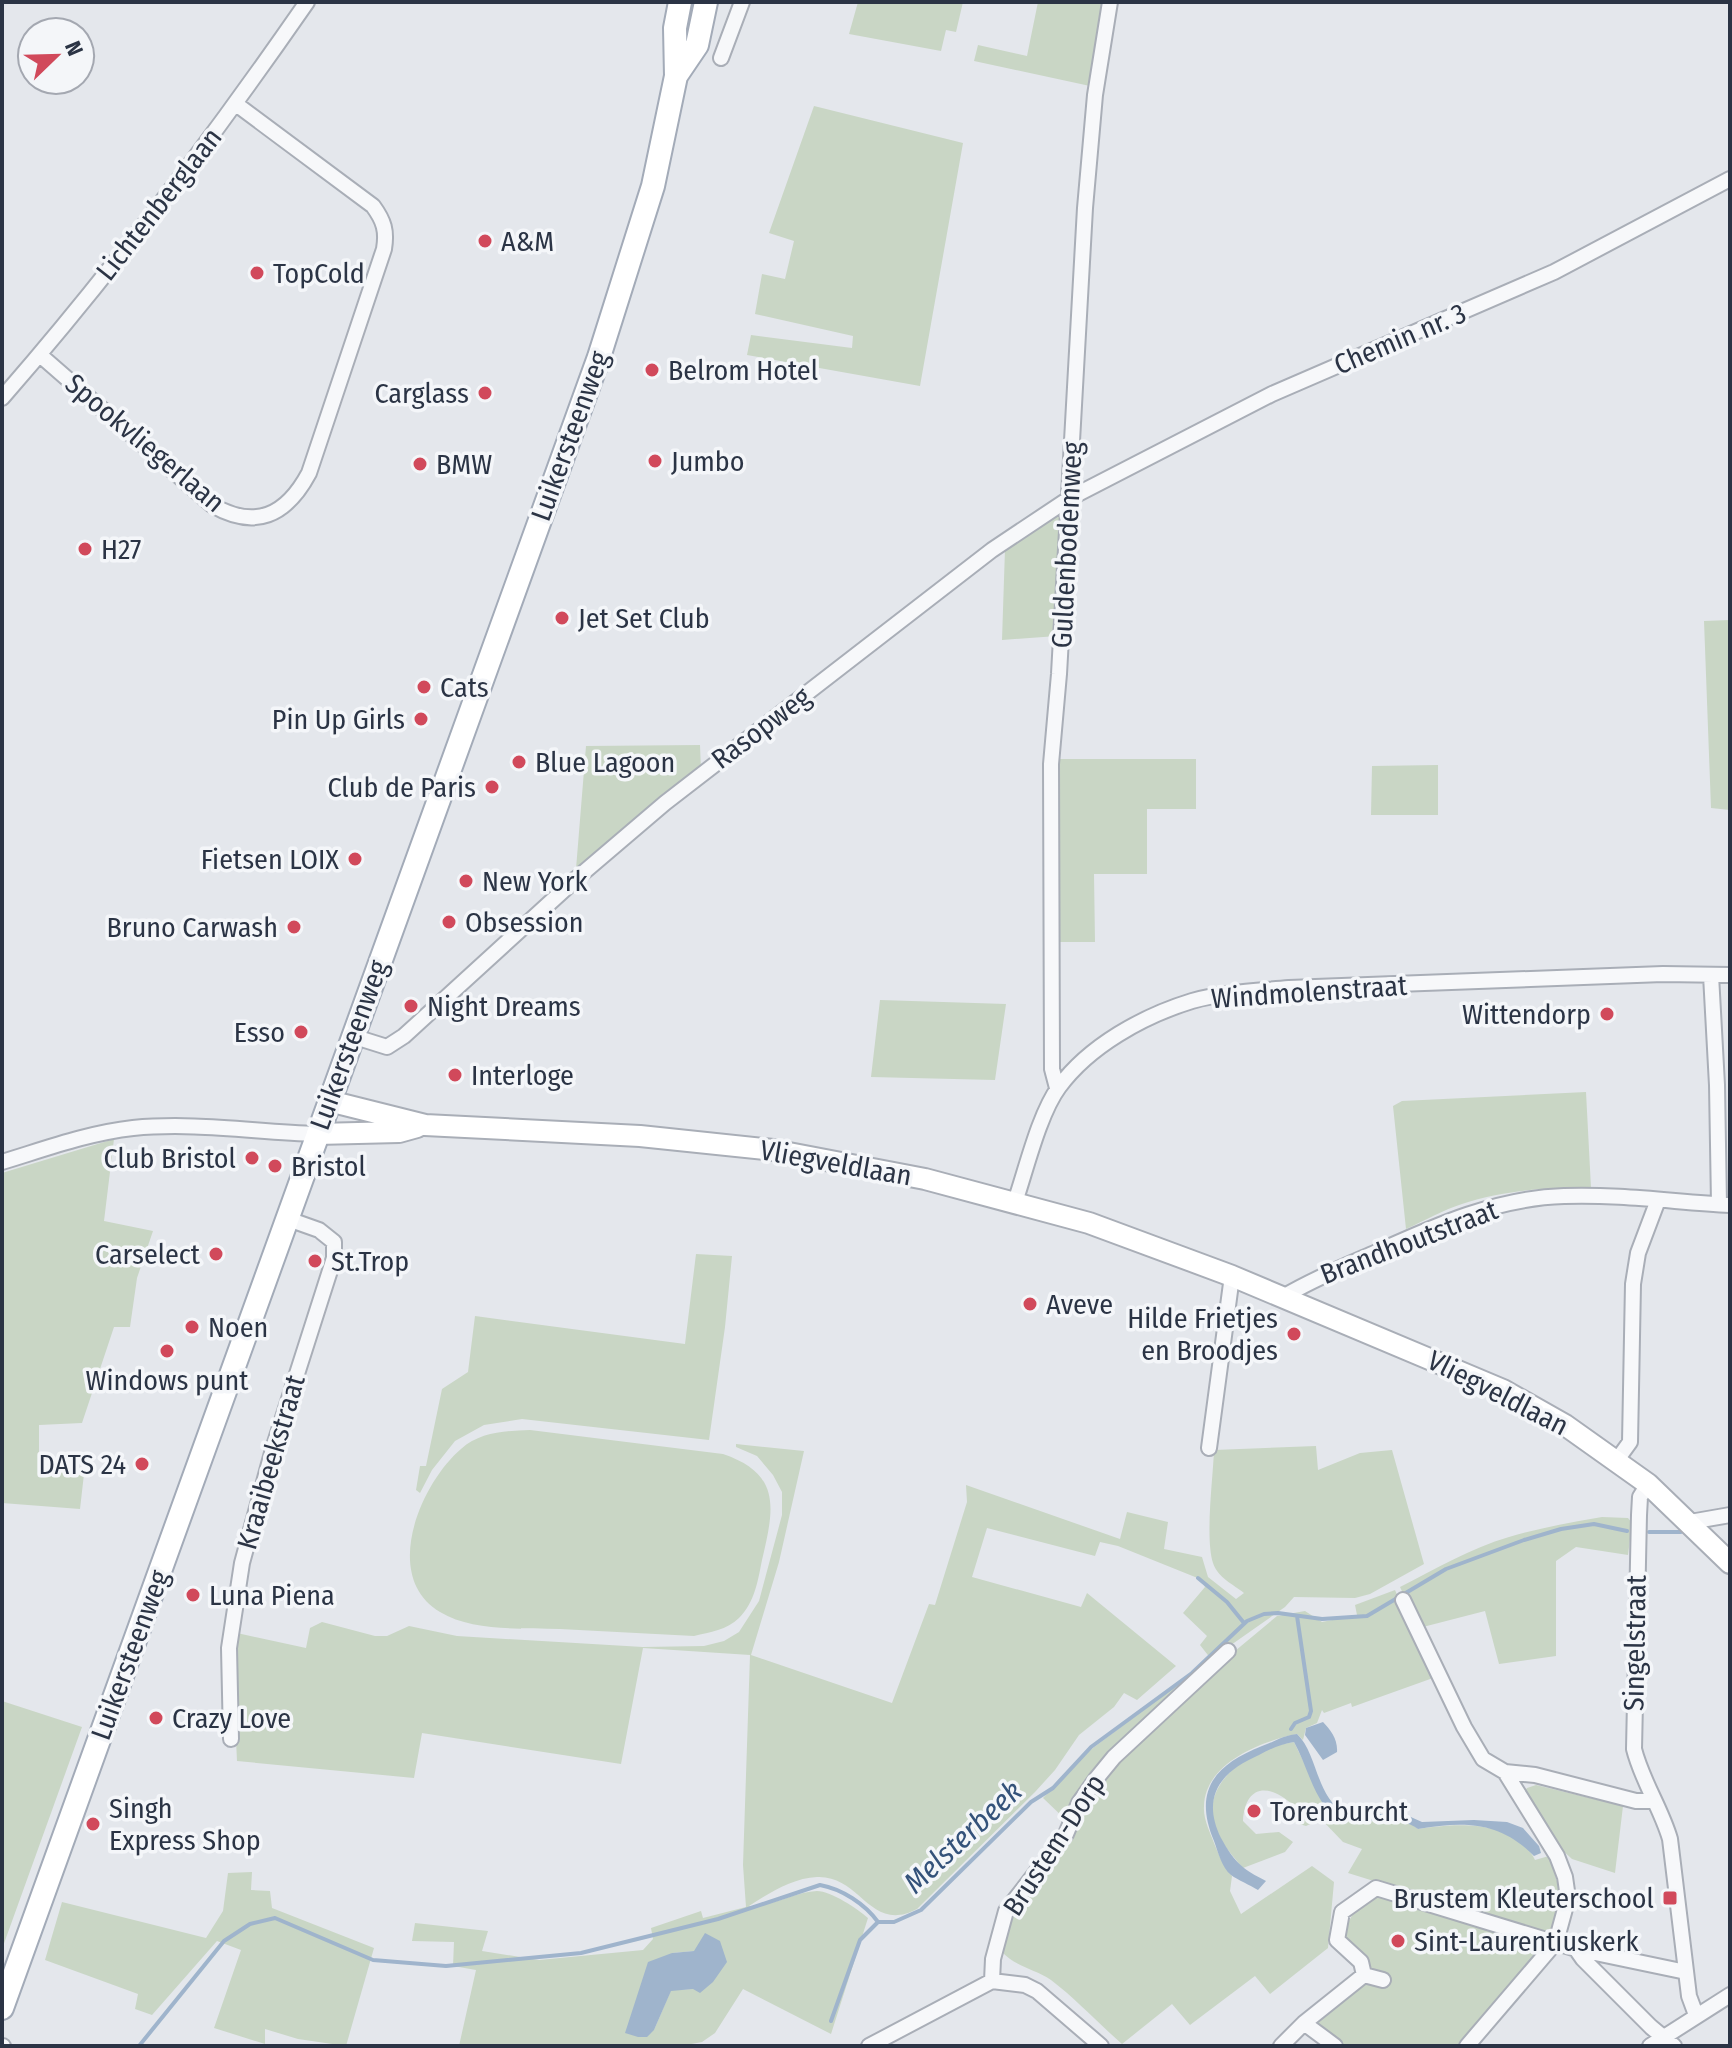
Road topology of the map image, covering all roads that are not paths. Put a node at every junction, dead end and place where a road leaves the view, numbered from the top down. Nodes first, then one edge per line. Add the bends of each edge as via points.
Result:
1 (307, 2) edge
2 (680, 2) edge
3 (706, 2) edge
4 (742, 2) edge
5 (1110, 2) edge
6 (721, 58) dead end
7 (676, 76) junction
8 (236, 104) junction
9 (1730, 179) edge
10 (40, 355) junction
11 (2, 398) edge
12 (1070, 498) junction
13 (1711, 975) junction
14 (1730, 975) edge
15 (352, 1036) junction
16 (1057, 1088) junction
17 (329, 1101) junction
18 (425, 1125) junction
19 (317, 1134) junction
20 (2, 1162) edge
21 (1658, 1200) junction
22 (1015, 1202) junction
23 (1724, 1205) edge
24 (288, 1219) junction
25 (1232, 1276) junction
26 (1283, 1297) junction
27 (1209, 1448) dead end
28 (1617, 1460) junction
29 (1648, 1484) junction
30 (1730, 1515) edge
31 (1690, 1522) junction
32 (1730, 1563) edge
33 (1403, 1600) dead end
34 (1228, 1651) dead end
35 (231, 1739) dead end
36 (1505, 1772) junction
37 (1654, 1801) junction
38 (1556, 1942) junction
39 (1576, 1949) junction
40 (1686, 1972) junction
41 (1364, 1975) junction
42 (1383, 1980) dead end
43 (992, 1981) junction
44 (1730, 1995) edge
45 (2, 2008) edge
46 (1696, 2015) junction
47 (1304, 2023) junction
48 (1663, 2043) edge
49 (869, 2046) edge
50 (1101, 2046) edge
51 (1281, 2046) edge
52 (1335, 2046) edge
53 (1467, 2046) edge

1 - 8 street, Lichtenberglaan
2 - 7 main road, Luikersteenweg
3 - 7 main road, Luikersteenweg via 697,45
4 - 6 street
5 - 12 street, Guldenbodemweg via 1085,208
7 - 15 main road, Luikersteenweg via 653,186 609,328
8 - 10 street, Lichtenberglaan
8 - 10 street, Spookvliegerlaan via 373,206 386,234 299,491 267,516 231,515 212,505
9 - 12 street, Chemin nr. 3 via 1554,272 1272,394
10 - 11 street, Lichtenberglaan
12 - 15 street, Rasopweg via 980,559 665,803 404,1036 387,1047
12 - 16 street, Guldenbodemweg via 1050,794 1052,1069
13 - 14 street, Windmolenstraat
13 - 16 street, Windmolenstraat via 1238,992 1191,1001 1147,1019 1097,1049
13 - 23 street
15 - 17 main road, Luikersteenweg
16 - 22 street, Windmolenstraat
17 - 18 main road, Vliegveldlaan
17 - 19 main road, Luikersteenweg
18 - 19 main road, Vliegveldlaan via 399,1132
18 - 22 main road, Vliegveldlaan via 640,1136 773,1150
19 - 20 street via 194,1125 130,1128
19 - 24 main road, Luikersteenweg
21 - 23 street, Brandhoutstraat
21 - 26 street, Brandhoutstraat via 1563,1196 1474,1211
21 - 28 street via 1638,1253 1633,1284 1630,1442
22 - 25 main road, Vliegveldlaan via 1089,1223
24 - 35 street, Kraaibeekstraat via 319,1230 334,1242 334,1258 242,1563 229,1648
24 - 45 main road, Luikersteenweg
25 - 26 main road, Vliegveldlaan
25 - 27 street
26 - 28 main road, Vliegveldlaan via 1503,1390
28 - 29 main road, Vliegveldlaan
29 - 31 main road, Vliegveldlaan
29 - 37 street, Singelstraat via 1640,1497 1633,1733 1638,1768
30 - 31 street
31 - 32 main road, Vliegveldlaan
33 - 36 street via 1464,1727 1483,1759
34 - 43 street, Brustem-Dorp via 1096,1779 1066,1834 1006,1911
36 - 37 street
36 - 38 street via 1565,1877 1568,1898
37 - 40 street, Singelstraat via 1670,1839
38 - 39 street
38 - 41 street via 1376,1888 1342,1912 1337,1940 1361,1962
38 - 53 street
39 - 40 street
39 - 48 street
40 - 46 street, Singelstraat
41 - 42 street
41 - 47 street
43 - 49 street
43 - 50 street via 1037,1991
44 - 46 street
46 - 48 street
47 - 51 street
47 - 52 street

